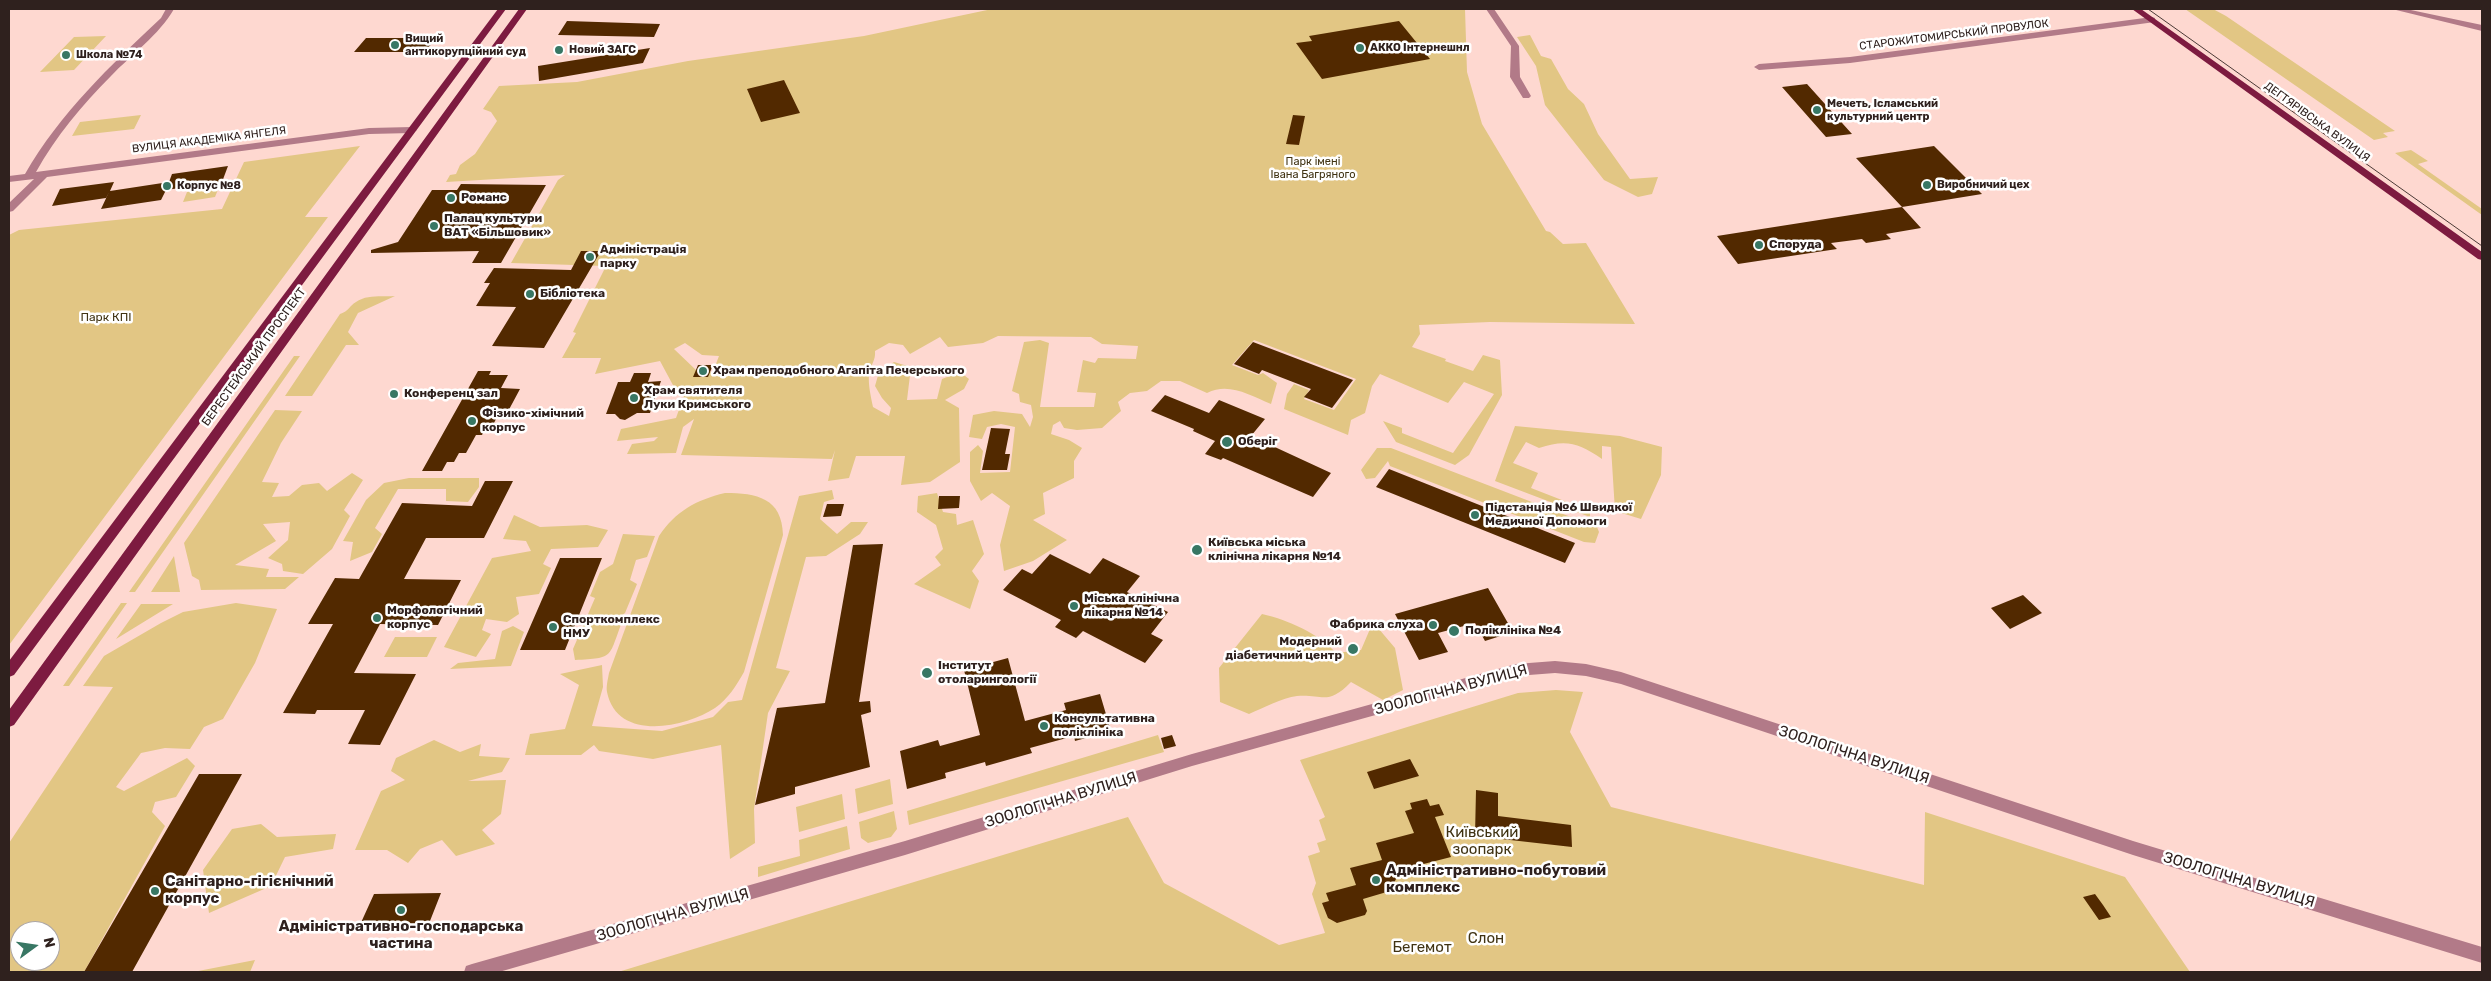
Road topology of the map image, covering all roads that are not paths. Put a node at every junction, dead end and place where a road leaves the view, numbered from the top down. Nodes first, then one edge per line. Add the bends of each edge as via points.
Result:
1 (170, 9) edge
2 (502, 9) edge
3 (522, 9) edge
4 (1490, 9) edge
5 (2136, 9) edge
6 (2396, 9) edge
7 (2152, 20) junction
8 (2482, 28) edge
9 (1759, 68) dead end
10 (1526, 96) dead end
11 (412, 130) junction
12 (43, 174) junction
13 (28, 177) junction
14 (9, 179) edge
15 (9, 209) edge
16 (2482, 257) edge
17 (9, 671) edge
18 (9, 721) edge
19 (2482, 955) edge
20 (472, 972) edge

1 - 13 street via 164,19 79,101 52,136
2 - 11 main road, БЕРЕСТЕЙСЬКИЙ ПРОСПЕКТ
3 - 18 main road, БЕРЕСТЕЙСЬКИЙ ПРОСПЕКТ
4 - 10 street via 1515,46 1515,77
5 - 7 main road, ДЕГТЯРІВСЬКА ВУЛИЦЯ
6 - 8 street
7 - 9 street, СТАРОЖИТОМИРСЬКИЙ ПРОВУЛОК via 1850,60
7 - 16 main road, ДЕГТЯРІВСЬКА ВУЛИЦЯ
11 - 12 street, ВУЛИЦЯ АКАДЕМІКА ЯНГЕЛЯ via 370,131
11 - 17 main road, БЕРЕСТЕЙСЬКИЙ ПРОСПЕКТ
12 - 13 street, ВУЛИЦЯ АКАДЕМІКА ЯНГЕЛЯ
12 - 15 street
13 - 14 street, ВУЛИЦЯ АКАДЕМІКА ЯНГЕЛЯ
19 - 20 street, ЗООЛОГІЧНА ВУЛИЦЯ via 2133,848 1621,678 1556,667 1516,670 1201,758 905,848

